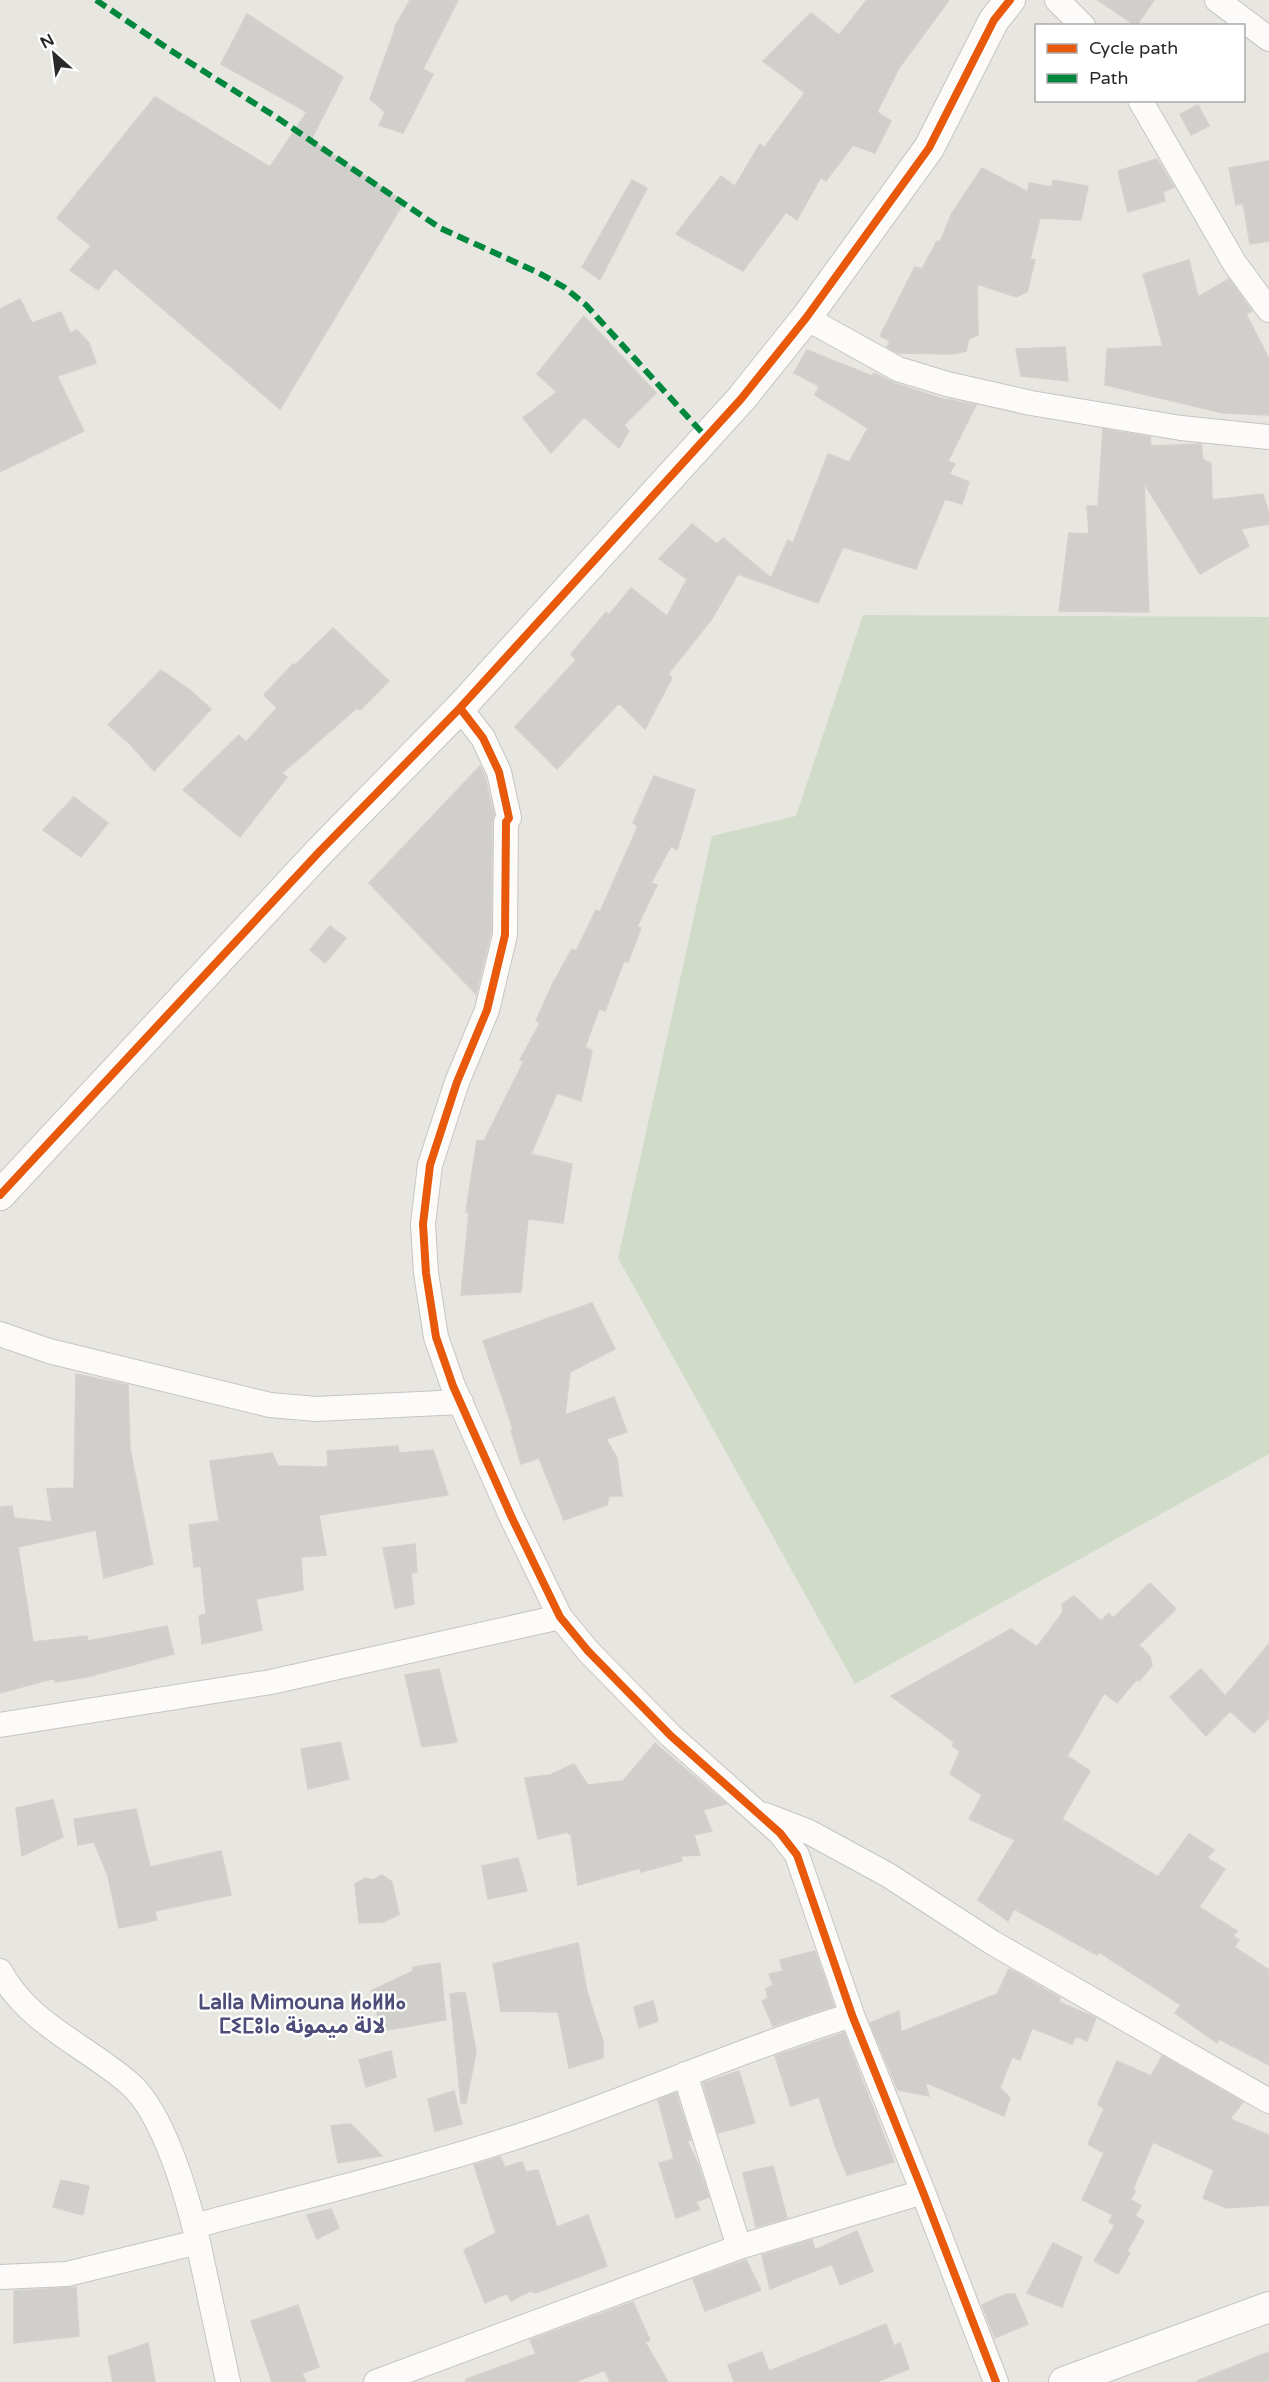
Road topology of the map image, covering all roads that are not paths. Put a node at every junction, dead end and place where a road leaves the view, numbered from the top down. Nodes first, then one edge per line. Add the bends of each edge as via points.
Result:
1 (1010, 0) edge
2 (1057, 0) edge
3 (1217, 0) edge
4 (1081, 24) edge
5 (1269, 39) edge
6 (1141, 102) edge
7 (1269, 310) edge
8 (806, 318) junction
9 (1269, 437) edge
10 (460, 708) junction
11 (0, 1195) edge
12 (0, 1334) edge
13 (461, 1402) junction
14 (560, 1617) junction
15 (0, 1725) edge
16 (758, 1812) junction
17 (0, 1971) edge
18 (852, 2015) junction
19 (685, 2074) junction
20 (1269, 2101) edge
21 (923, 2192) junction
22 (196, 2234) junction
23 (739, 2247) junction
24 (0, 2277) edge
25 (1269, 2307) edge
26 (228, 2382) edge
27 (376, 2382) edge
28 (996, 2382) edge
29 (1064, 2382) edge

1 - 8 street via 994,20 929,148
2 - 4 street
3 - 5 street
6 - 7 street via 1235,264
8 - 9 street via 898,369 947,384 1031,403 1181,428
8 - 10 street via 741,399
10 - 11 street via 320,850
10 - 13 street via 483,738 499,772 509,818 505,935 487,1010 457,1082 430,1166 423,1224 436,1337
12 - 13 street via 49,1351 270,1405 316,1410
13 - 14 street
14 - 15 street via 271,1682
14 - 16 street via 588,1652 671,1736
16 - 18 street via 797,1855
16 - 20 street via 809,1832 888,1875 993,1943
17 - 22 street via 33,2012 132,2085 154,2115 187,2198
18 - 19 street
18 - 21 street
19 - 22 street via 547,2126
19 - 23 street
21 - 23 street
21 - 28 street
22 - 24 street via 165,2248 67,2274
22 - 26 street
23 - 27 street
25 - 29 street

